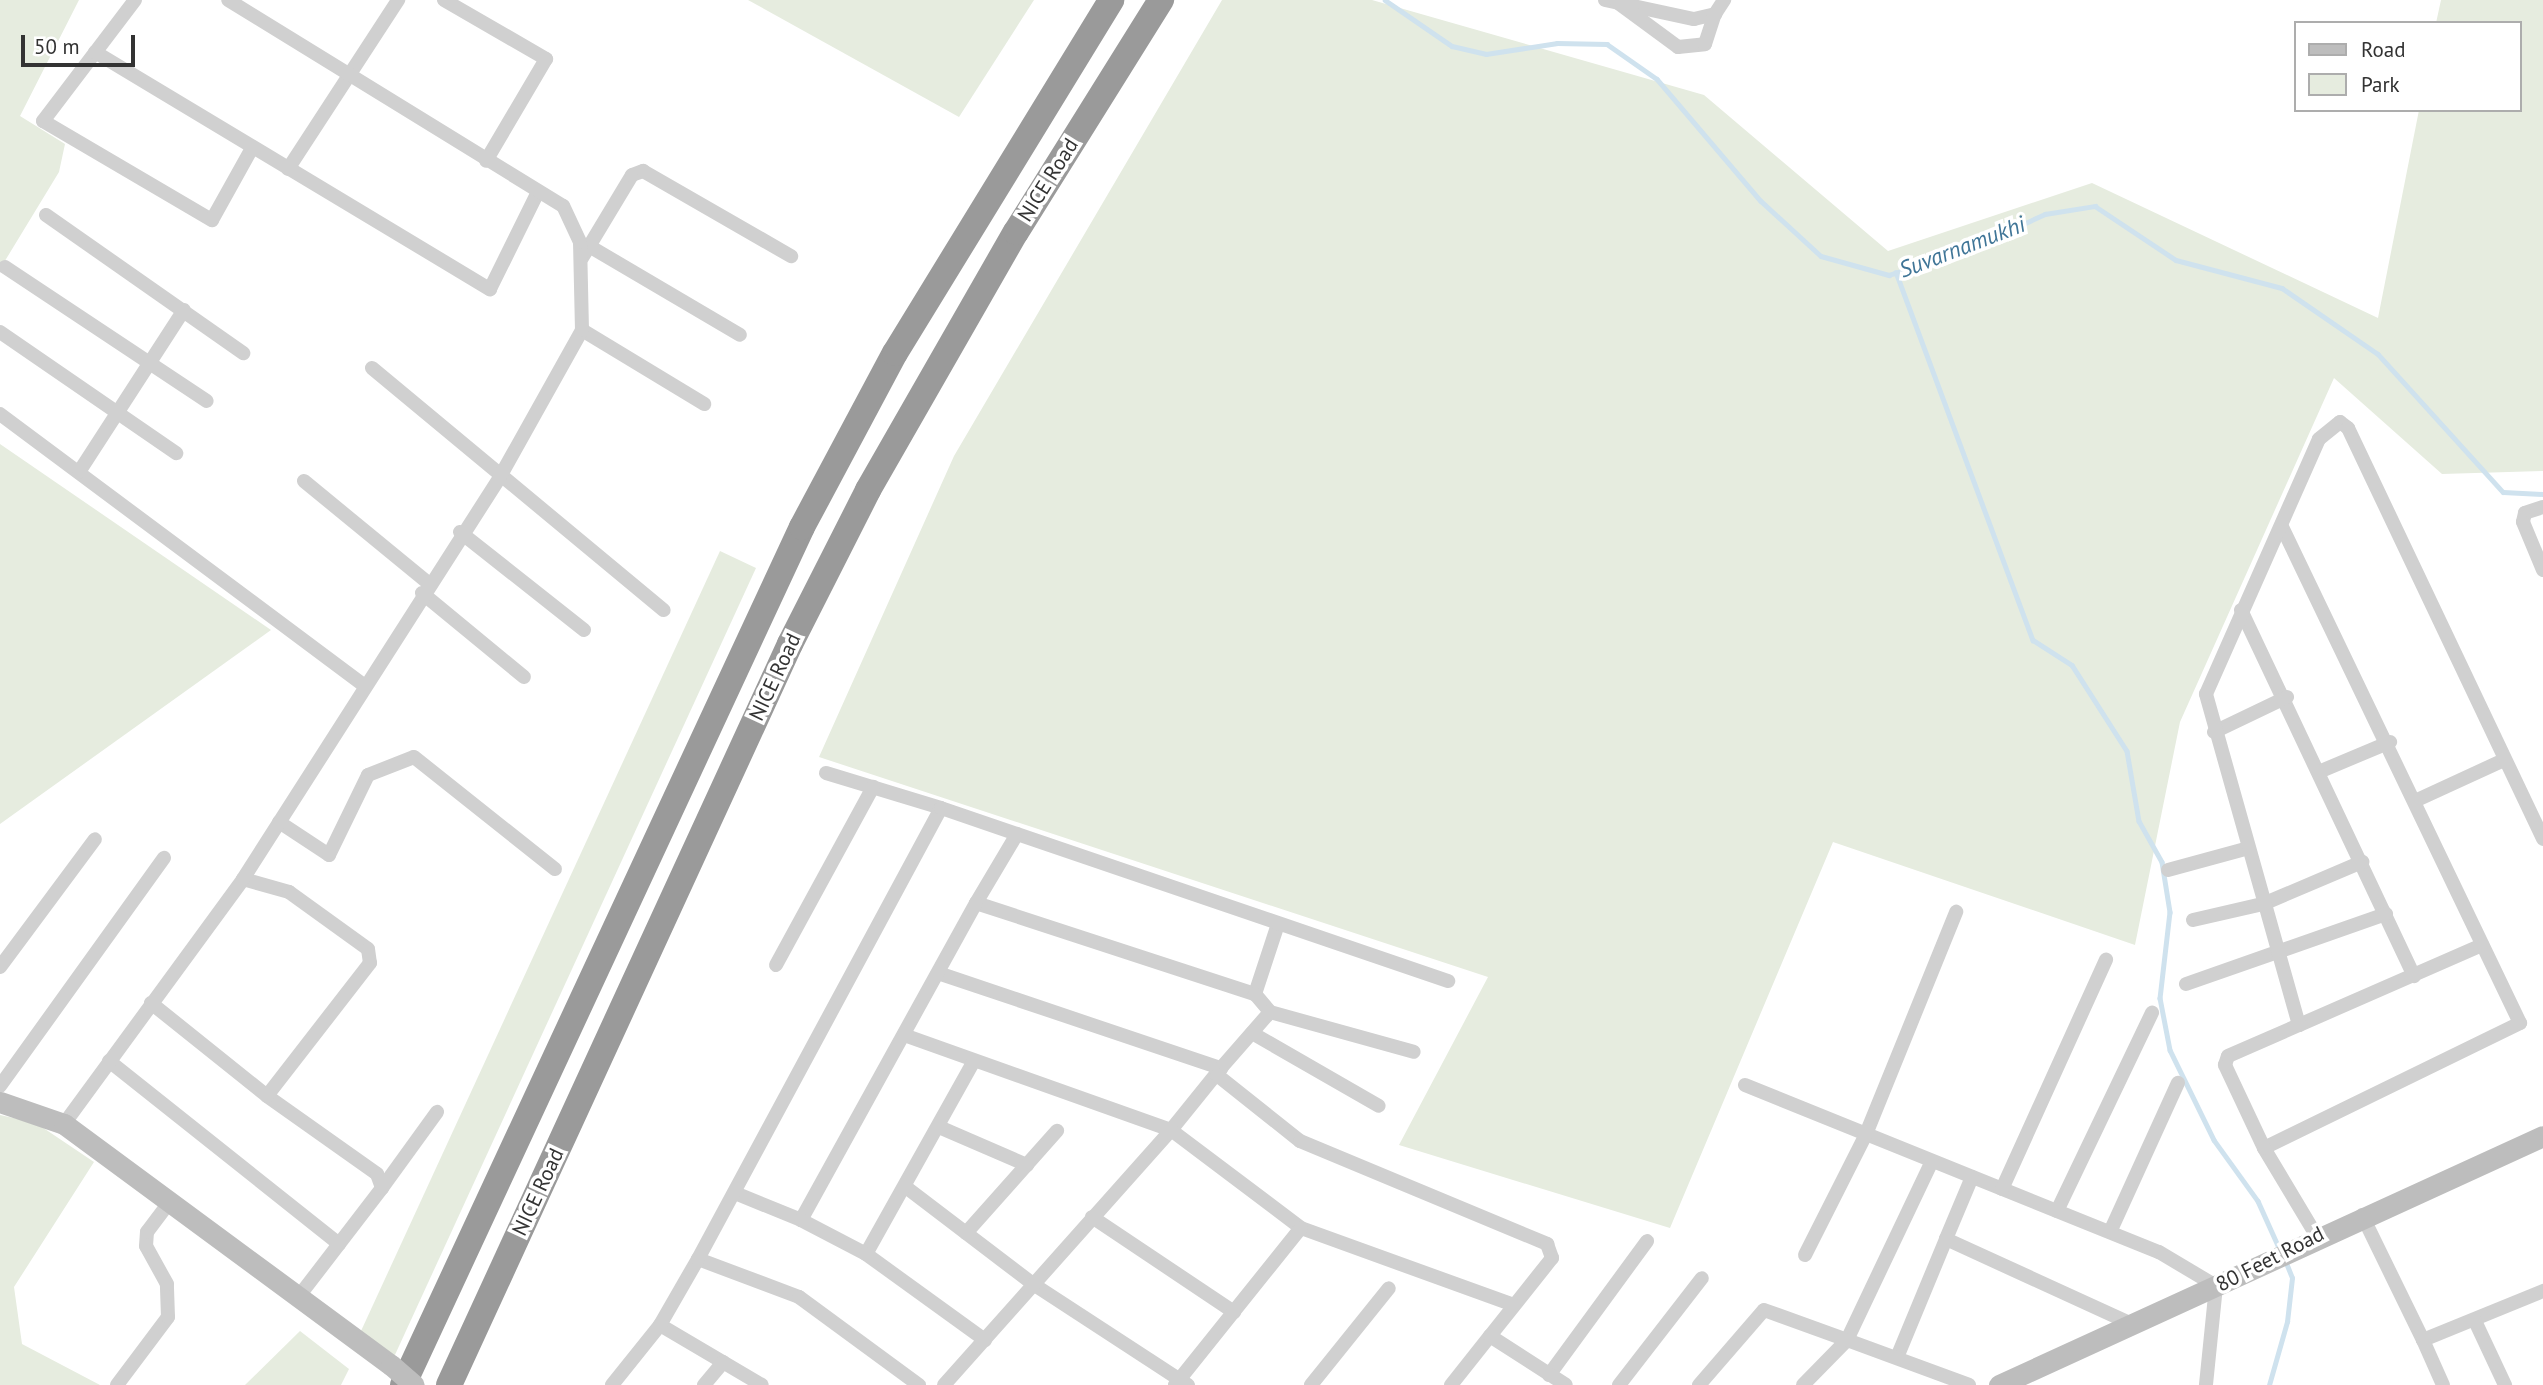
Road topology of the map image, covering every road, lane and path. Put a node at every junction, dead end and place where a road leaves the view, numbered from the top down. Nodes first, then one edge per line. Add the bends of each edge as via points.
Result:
1 (135, 0) edge
2 (228, 0) edge
3 (398, 0) edge
4 (444, 0) edge
5 (1111, 0) edge
6 (1161, 0) edge
7 (1724, 0) edge
8 (1611, 1) edge
9 (1715, 14) junction
10 (95, 52) junction
11 (347, 76) junction
12 (252, 148) junction
13 (485, 161) junction
14 (288, 169) junction
15 (538, 192) junction
16 (46, 215) dead end
17 (585, 252) junction
18 (791, 256) dead end
19 (5, 267) dead end
20 (184, 310) junction
21 (582, 330) junction
22 (0, 332) edge
23 (740, 335) dead end
24 (243, 353) dead end
25 (149, 365) junction
26 (372, 368) dead end
27 (207, 401) dead end
28 (704, 404) dead end
29 (118, 412) junction
30 (0, 414) edge
31 (176, 453) dead end
32 (79, 472) junction
33 (501, 475) junction
34 (304, 481) dead end
35 (2543, 506) edge
36 (2282, 527) junction
37 (460, 533) junction
38 (2543, 570) edge
39 (425, 588) junction
40 (664, 610) dead end
41 (2241, 610) junction
42 (584, 629) dead end
43 (524, 677) dead end
44 (363, 685) junction
45 (2287, 697) junction
46 (2214, 732) junction
47 (2390, 742) junction
48 (2504, 760) junction
49 (2320, 771) junction
50 (826, 772) dead end
51 (873, 787) junction
52 (2417, 800) junction
53 (941, 808) junction
54 (279, 822) junction
55 (1017, 834) junction
56 (95, 839) dead end
57 (2543, 839) edge
58 (2245, 849) junction
59 (164, 858) dead end
60 (2362, 862) junction
61 (555, 869) dead end
62 (2168, 870) dead end
63 (243, 879) junction
64 (976, 903) junction
65 (2263, 904) junction
66 (1956, 912) dead end
67 (2386, 915) junction
68 (2193, 920) dead end
69 (1278, 924) junction
70 (2482, 945) junction
71 (2276, 957) junction
72 (2106, 960) dead end
73 (776, 965) dead end
74 (0, 967) edge
75 (938, 973) junction
76 (2414, 976) junction
77 (1448, 981) dead end
78 (2186, 984) dead end
79 (1255, 995) junction
80 (151, 1003) junction
81 (1270, 1013) junction
82 (2152, 1013) dead end
83 (2299, 1025) junction
84 (1252, 1034) junction
85 (904, 1035) junction
86 (1414, 1052) dead end
87 (109, 1060) junction
88 (974, 1061) junction
89 (1219, 1071) junction
90 (2178, 1083) dead end
91 (0, 1086) edge
92 (1745, 1086) dead end
93 (267, 1096) junction
94 (0, 1102) edge
95 (1379, 1106) dead end
96 (437, 1112) dead end
97 (64, 1124) junction
98 (939, 1127) junction
99 (1171, 1130) junction
100 (1057, 1131) dead end
101 (1866, 1134) junction
102 (2543, 1136) edge
103 (2264, 1148) junction
104 (1932, 1161) junction
105 (1027, 1165) junction
106 (1972, 1177) junction
107 (382, 1188) junction
108 (907, 1188) junction
109 (2002, 1189) junction
110 (735, 1193) junction
111 (168, 1204) junction
112 (2057, 1211) junction
113 (2362, 1215) junction
114 (1092, 1217) junction
115 (801, 1220) junction
116 (1301, 1228) junction
117 (2110, 1232) junction
118 (966, 1233) junction
119 (2316, 1235) junction
120 (1946, 1239) junction
121 (1647, 1241) dead end
122 (339, 1244) junction
123 (866, 1254) junction
124 (1805, 1255) dead end
125 (698, 1259) junction
126 (1702, 1278) dead end
127 (1033, 1284) junction
128 (2216, 1286) junction
129 (1389, 1288) dead end
130 (2542, 1293) edge
131 (300, 1295) junction
132 (1514, 1305) junction
133 (1234, 1312) junction
134 (2475, 1321) junction
135 (660, 1325) junction
136 (2134, 1325) junction
137 (1490, 1336) junction
138 (985, 1340) junction
139 (1847, 1340) junction
140 (2423, 1340) junction
141 (1898, 1355) junction
142 (723, 1362) junction
143 (397, 1375) edge
144 (1549, 1375) junction
145 (1181, 1383) edge
146 (117, 1385) edge
147 (414, 1385) edge
148 (449, 1385) edge
149 (612, 1385) edge
150 (704, 1385) edge
151 (762, 1385) edge
152 (919, 1385) edge
153 (944, 1385) edge
154 (1311, 1385) edge
155 (1451, 1385) edge
156 (1566, 1385) edge
157 (1619, 1385) edge
158 (1699, 1385) edge
159 (1803, 1385) edge
160 (1969, 1385) edge
161 (1999, 1385) edge
162 (2206, 1385) edge
163 (2443, 1385) edge
164 (2505, 1385) edge

1 - 10 street
2 - 11 street
3 - 11 street
4 - 13 street via 546,59
5 - 143 highway, NICE Road via 895,353 802,527
6 - 148 highway, NICE Road via 936,366 856,513
7 - 9 street
8 - 9 street via 1694,19
8 - 9 street via 1678,47 1704,44
10 - 12 street
10 - 12 street via 43,121 212,220
11 - 13 street
11 - 14 street
12 - 14 street
13 - 15 street
14 - 15 street via 490,289
15 - 17 street via 563,206
16 - 20 street
17 - 18 street via 632,175 643,171
17 - 21 street
17 - 23 street
19 - 25 street
20 - 24 street
20 - 25 street
21 - 28 street
21 - 33 street via 566,367
22 - 29 street
25 - 27 street
25 - 29 street
26 - 33 street
29 - 31 street
29 - 32 street
30 - 32 street
32 - 44 street
33 - 37 street
33 - 40 street
34 - 39 street
35 - 38 street via 2525,513 2523,522
36 - 41 street
36 - 47 street
36 - 48 street via 2319,439 2340,422 2348,428
37 - 39 street
37 - 42 street
39 - 43 street
39 - 44 street
41 - 45 street
41 - 46 street via 2206,694
44 - 54 street
45 - 46 street
45 - 49 street
46 - 58 street
47 - 49 street
47 - 52 street
48 - 52 street
48 - 57 street
49 - 60 street
50 - 51 street
51 - 53 street
51 - 73 street
52 - 70 street
53 - 55 street
53 - 110 street
54 - 61 street via 329,855 369,775 414,757
54 - 63 street
55 - 64 street
55 - 69 street
56 - 74 street
58 - 62 street
58 - 65 street
59 - 91 street
60 - 65 street
60 - 67 street
63 - 80 street
63 - 93 street via 289,892 368,949 370,963
64 - 75 street
64 - 79 street
65 - 68 street
65 - 71 street
66 - 101 street
67 - 71 street
67 - 76 street
69 - 77 street
69 - 79 street
70 - 76 street
70 - 103 street via 2521,1023
71 - 78 street
71 - 83 street
72 - 109 street
75 - 85 street
75 - 89 street
76 - 83 street
79 - 81 street
80 - 87 street
80 - 93 street
81 - 84 street
81 - 86 street
82 - 112 street
83 - 103 street via 2228,1056 2225,1065
84 - 89 street
84 - 95 street
85 - 88 street
85 - 115 street
87 - 97 street
87 - 122 street
88 - 98 street
88 - 99 street
89 - 99 street
89 - 132 street via 1300,1140 1547,1244 1552,1258
90 - 117 street
92 - 101 street
93 - 107 street via 377,1174
94 - 97 street
96 - 107 street
97 - 111 street
98 - 105 street
98 - 108 street
99 - 114 street
99 - 116 street
100 - 105 street
101 - 104 street
101 - 124 street
102 - 113 street, 80 Feet Road
103 - 119 street
104 - 106 street
104 - 139 street
105 - 118 street
106 - 109 street
106 - 120 street
107 - 122 street
108 - 118 street
108 - 123 street
109 - 112 street
110 - 115 street
110 - 125 street
111 - 131 street
111 - 146 street via 147,1232 146,1246 167,1284 168,1317
112 - 117 street
113 - 119 street, 80 Feet Road
113 - 140 street
114 - 127 street
114 - 133 street
115 - 123 street
116 - 132 street
116 - 133 street
117 - 128 street
118 - 127 street
119 - 128 street, 80 Feet Road
120 - 136 street
120 - 141 street
121 - 144 street
122 - 131 street
123 - 138 street
125 - 135 street
125 - 152 street via 799,1297
126 - 157 street
127 - 138 street
127 - 145 street
128 - 136 street, 80 Feet Road
128 - 162 street
129 - 154 street
130 - 134 street
131 - 143 street
132 - 137 street
133 - 145 street
134 - 140 street
134 - 164 street
135 - 142 street
135 - 149 street
136 - 161 street, 80 Feet Road
137 - 144 street
137 - 155 street
138 - 153 street
139 - 141 street
139 - 158 street via 1764,1310
139 - 159 street
140 - 163 street
141 - 160 street
142 - 150 street
142 - 151 street
143 - 147 street, bridge
144 - 156 street

